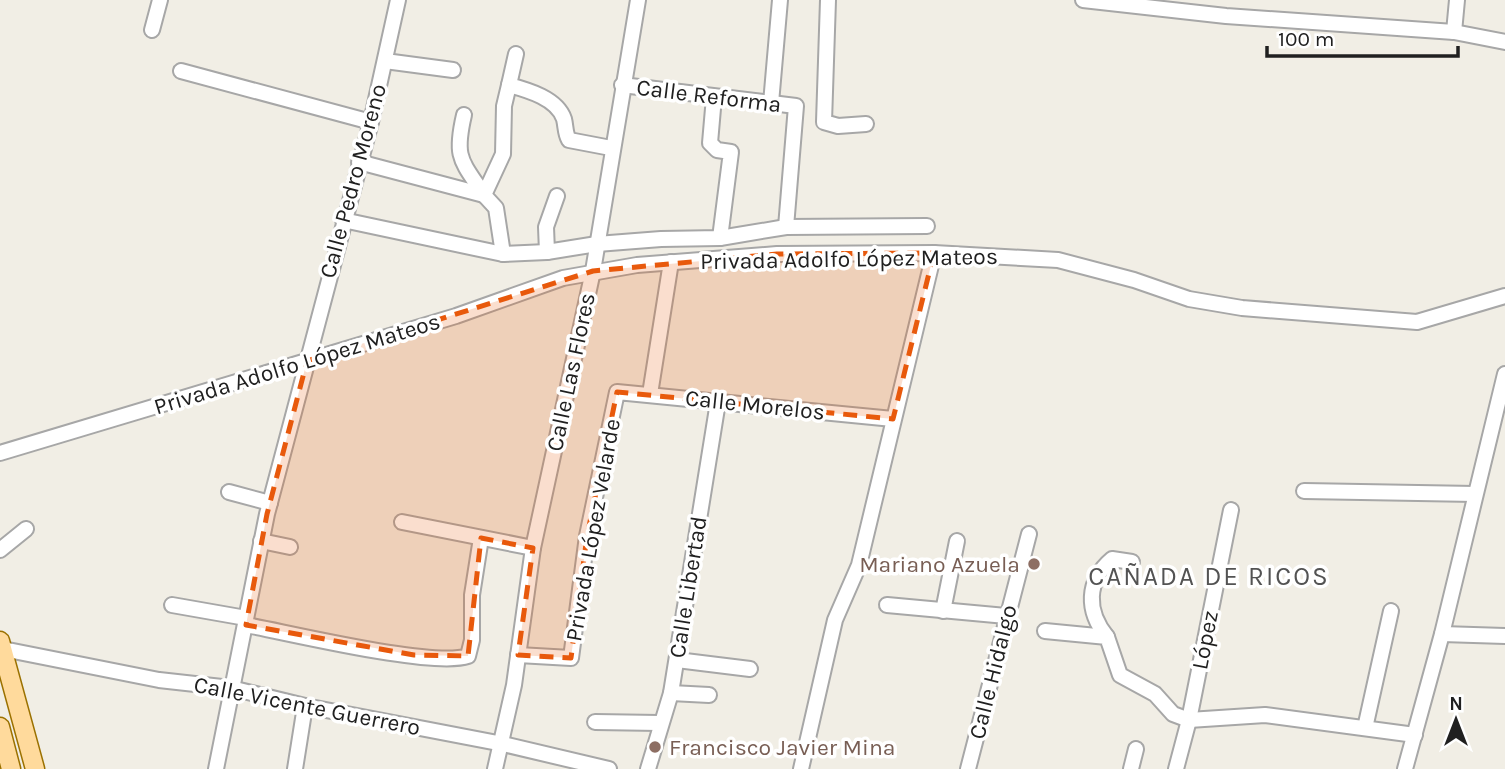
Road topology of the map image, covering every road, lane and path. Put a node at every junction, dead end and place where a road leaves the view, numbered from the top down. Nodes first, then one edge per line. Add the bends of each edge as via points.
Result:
1 (160, 0) edge
2 (398, 0) edge
3 (638, 0) edge
4 (780, 0) edge
5 (828, 0) edge
6 (1083, 0) edge
7 (1457, 0) edge
8 (152, 30) dead end
9 (1454, 32) junction
10 (1505, 42) edge
11 (516, 54) dead end
12 (385, 61) junction
13 (453, 70) dead end
14 (181, 71) dead end
15 (509, 85) junction
16 (622, 85) junction
17 (714, 97) junction
18 (771, 103) junction
19 (464, 116) dead end
20 (371, 122) junction
21 (866, 124) dead end
22 (611, 148) junction
23 (359, 162) junction
24 (484, 195) junction
25 (558, 196) dead end
26 (343, 220) junction
27 (927, 226) dead end
28 (786, 227) junction
29 (720, 237) junction
30 (597, 246) junction
31 (547, 253) junction
32 (934, 253) junction
33 (503, 254) junction
34 (671, 262) junction
35 (593, 268) junction
36 (1505, 296) edge
37 (307, 361) junction
38 (1505, 374) edge
39 (617, 392) joint
40 (650, 394) junction
41 (718, 402) junction
42 (893, 419) junction
43 (0, 453) edge
44 (1304, 491) dead end
45 (229, 492) dead end
46 (1475, 494) junction
47 (270, 503) junction
48 (1231, 510) dead end
49 (402, 522) dead end
50 (26, 529) dead end
51 (1029, 534) dead end
52 (481, 538) junction
53 (261, 541) junction
54 (957, 541) dead end
55 (290, 547) dead end
56 (533, 548) junction
57 (0, 550) edge
58 (1132, 562) dead end
59 (172, 605) dead end
60 (887, 605) dead end
61 (943, 611) junction
62 (1391, 611) dead end
63 (1006, 616) junction
64 (246, 622) junction
65 (1045, 631) dead end
66 (1442, 634) junction
67 (1505, 636) edge
68 (1107, 637) junction
69 (1, 645) edge
70 (518, 654) junction
71 (677, 660) junction
72 (750, 669) dead end
73 (231, 688) junction
74 (671, 693) junction
75 (709, 695) dead end
76 (305, 706) junction
77 (1189, 720) junction
78 (595, 722) dead end
79 (659, 723) junction
80 (0, 727) edge
81 (1364, 728) junction
82 (1415, 734) junction
83 (503, 744) junction
84 (1136, 749) dead end
85 (11, 769) edge
86 (35, 769) edge
87 (216, 769) edge
88 (295, 769) edge
89 (495, 769) edge
90 (609, 769) edge
91 (648, 769) edge
92 (800, 769) edge
93 (968, 769) edge
94 (1131, 769) edge
95 (1176, 769) edge
96 (1405, 769) edge

1 - 8 street
2 - 12 street, Calle Pedro Moreno
3 - 16 street, Calle Las Flores
4 - 18 street
5 - 21 street via 824,122
6 - 9 street via 1226,16
7 - 9 street
9 - 10 street
11 - 15 street
12 - 13 street
12 - 20 street, Calle Pedro Moreno
14 - 20 street
15 - 22 street via 553,105 564,117 569,140
15 - 24 street via 503,154
16 - 17 street, Calle Reforma
16 - 22 street, Calle Las Flores
17 - 18 street, Calle Reforma
17 - 29 street via 710,143 717,150 731,152
18 - 28 street, Calle Reforma via 796,106
19 - 24 street via 459,156
20 - 23 street, Calle Pedro Moreno
22 - 30 street, Calle Las Flores
23 - 24 street
23 - 26 street, Calle Pedro Moreno
24 - 33 street via 496,208
25 - 31 street via 546,227
26 - 33 street
26 - 37 street, Calle Pedro Moreno
27 - 28 street
28 - 29 street
29 - 30 street
30 - 31 street
30 - 35 street, Calle Las Flores
31 - 33 street
32 - 34 street, Privada Adolfo López Mateos via 777,254
32 - 36 street, Privada Adolfo López Mateos via 1058,260 1189,299 1242,308 1417,322
32 - 42 street
34 - 35 street, Privada Adolfo López Mateos
34 - 40 street
35 - 37 street, Privada Adolfo López Mateos
35 - 56 street, Calle Las Flores
37 - 43 street, Privada Adolfo López Mateos
37 - 47 street, Calle Pedro Moreno
38 - 46 street
39 - 40 street, Calle Morelos
39 - 70 street, Privada López Velarde via 587,536 571,658
40 - 41 street, Calle Morelos
41 - 42 street, Calle Morelos
41 - 71 street, Calle Libertad
42 - 92 street via 859,565 835,620
44 - 46 street
45 - 47 street
46 - 66 street
47 - 53 street, Calle Pedro Moreno
48 - 77 street, López
49 - 52 street
50 - 57 street
51 - 63 street, Calle Hidalgo
52 - 56 street
52 - 64 street via 468,656 456,660 414,655
53 - 55 street
53 - 64 street, Calle Pedro Moreno
54 - 61 street
56 - 70 street, Calle Las Flores
58 - 68 street via 1112,559 1097,572 1091,601 1094,621
59 - 64 street
60 - 61 street
61 - 63 street
62 - 81 street
63 - 93 street, Calle Hidalgo
64 - 73 street, Calle Pedro Moreno
65 - 68 street
66 - 67 street
66 - 82 street
68 - 77 street via 1120,675 1155,694 1173,714
69 - 73 street, Calle Vicente Guerrero via 159,680
69 - 86 main road
70 - 83 street, Calle Las Flores
71 - 72 street
71 - 74 street, Calle Libertad
73 - 76 street, Calle Vicente Guerrero
73 - 87 street, Calle Pedro Moreno
74 - 75 street
74 - 79 street, Calle Libertad
76 - 83 street, Calle Vicente Guerrero
76 - 88 street
77 - 81 street via 1265,715
77 - 95 street, López
78 - 79 street
79 - 91 street, Calle Libertad
80 - 85 main road
81 - 82 street
82 - 96 street
83 - 89 street, Calle Las Flores
83 - 90 street, Calle Vicente Guerrero
84 - 94 street

